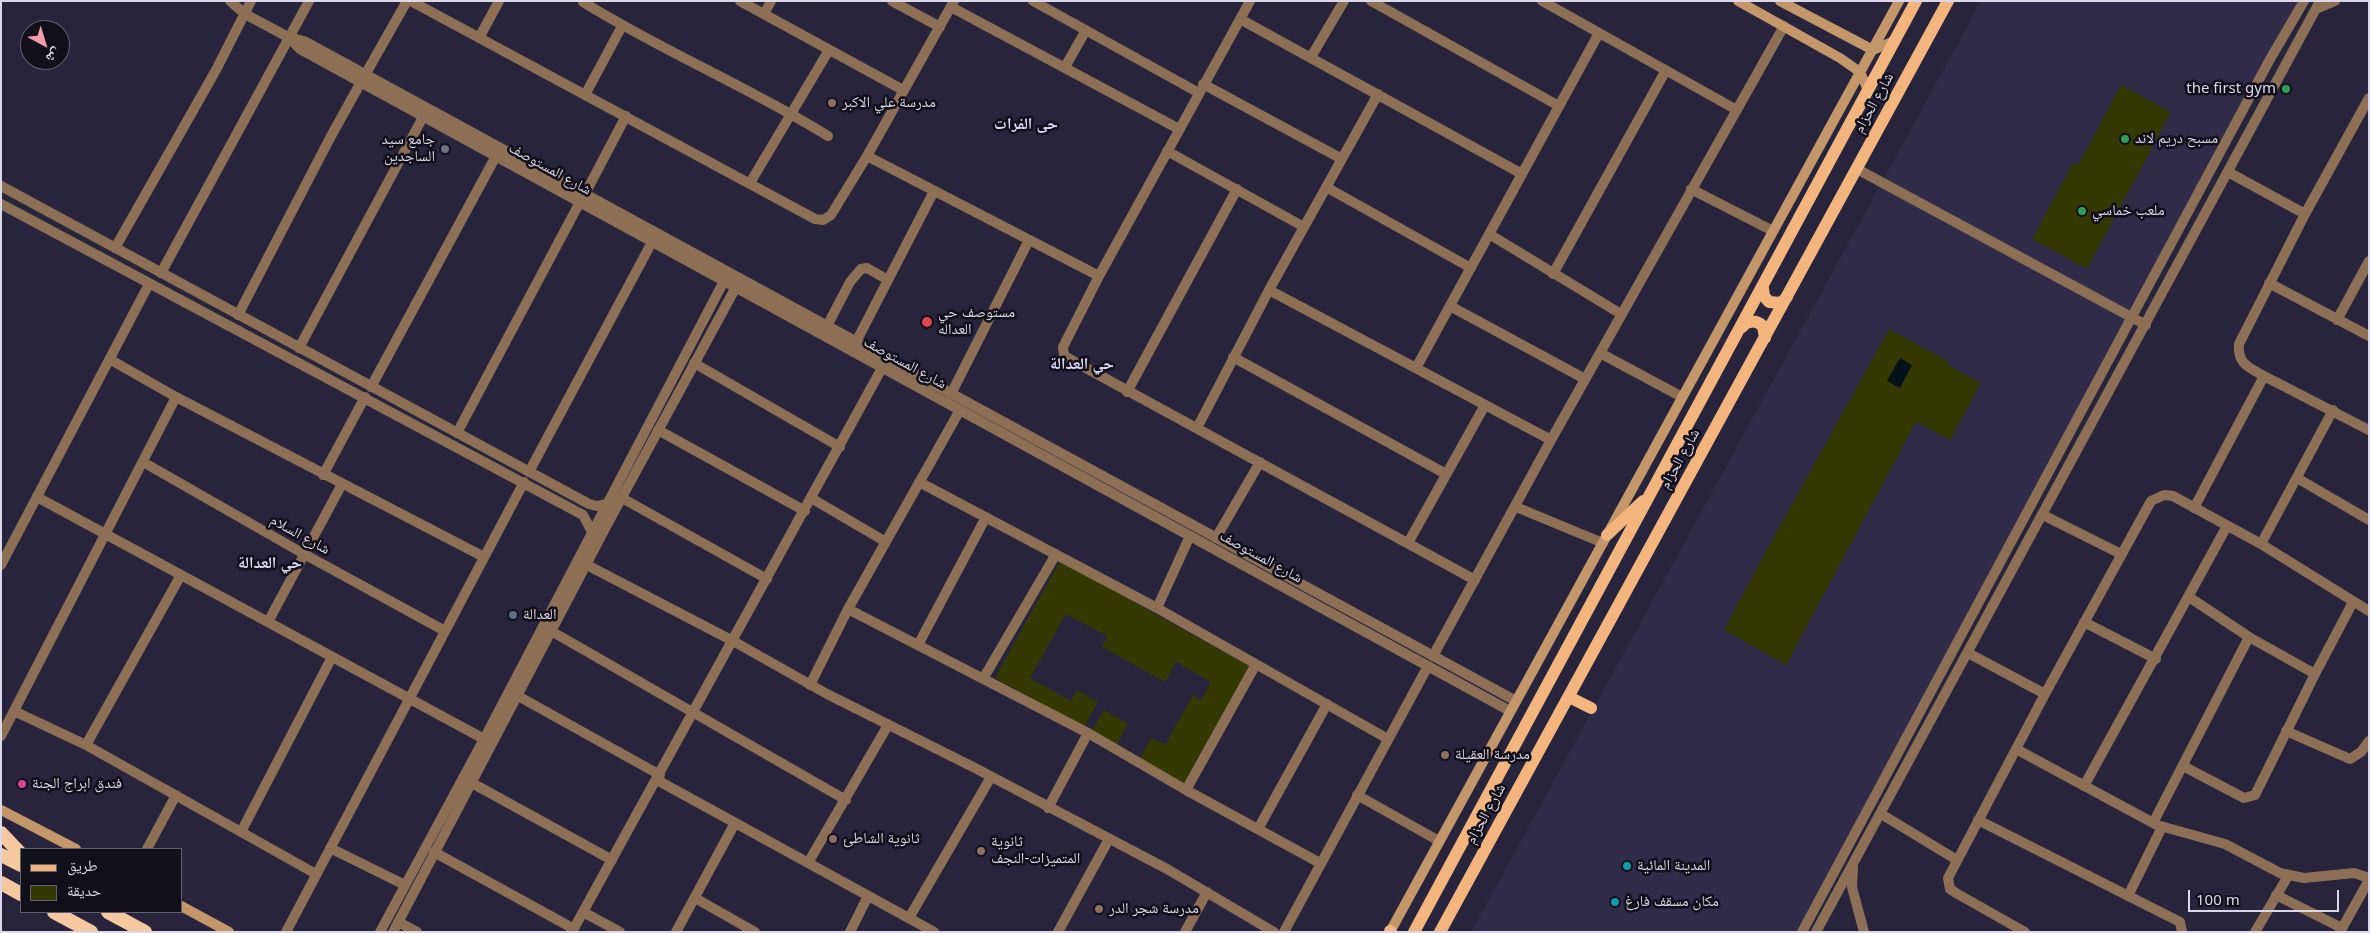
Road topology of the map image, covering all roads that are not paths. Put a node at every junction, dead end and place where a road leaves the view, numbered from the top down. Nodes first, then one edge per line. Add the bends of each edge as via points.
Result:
1 (230, 1) edge
2 (251, 1) edge
3 (309, 1) edge
4 (409, 1) edge
5 (499, 1) edge
6 (740, 1) edge
7 (771, 1) edge
8 (892, 1) edge
9 (1033, 1) edge
10 (1250, 1) edge
11 (1344, 1) edge
12 (1370, 1) edge
13 (1542, 1) edge
14 (1738, 1) edge
15 (1780, 1) edge
16 (1899, 1) edge
17 (1916, 1) edge
18 (1948, 1) edge
19 (2304, 1) edge
20 (2335, 1) edge
21 (583, 2) edge
22 (952, 4) edge
23 (2318, 5) edge
24 (245, 14) junction
25 (764, 14) junction
26 (1240, 19) junction
27 (622, 26) junction
28 (1784, 26) junction
29 (940, 28) junction
30 (1086, 30) junction
31 (1599, 33) junction
32 (288, 38) junction
33 (479, 38) junction
34 (1894, 42) junction
35 (829, 50) junction
36 (1872, 50) junction
37 (1311, 57) junction
38 (1065, 67) junction
39 (1666, 70) junction
40 (1860, 72) junction
41 (363, 79) junction
42 (1201, 88) junction
43 (903, 90) junction
44 (1868, 90) junction
45 (1378, 94) junction
46 (585, 95) junction
47 (2369, 98) edge
48 (1559, 106) junction
49 (1736, 109) junction
50 (791, 112) junction
51 (626, 116) junction
52 (423, 117) junction
53 (1179, 128) junction
54 (828, 136) dead end
55 (1167, 151) junction
56 (496, 156) junction
57 (867, 156) junction
58 (1342, 159) junction
59 (1857, 169) junction
60 (2228, 172) junction
61 (1522, 174) junction
62 (543, 177) junction
63 (750, 183) junction
64 (1, 186) edge
65 (1326, 187) junction
66 (1237, 189) junction
67 (1691, 190) junction
68 (934, 191) junction
69 (582, 198) junction
70 (1, 204) edge
71 (2305, 214) junction
72 (632, 225) junction
73 (1304, 226) junction
74 (1773, 231) junction
75 (1489, 234) junction
76 (1029, 240) junction
77 (652, 242) junction
78 (115, 248) junction
79 (2369, 261) edge
80 (1471, 268) junction
81 (161, 273) junction
82 (1553, 274) junction
83 (1099, 276) junction
84 (888, 280) junction
85 (724, 281) junction
86 (2269, 283) junction
87 (150, 284) junction
88 (736, 287) junction
89 (1763, 288) junction
90 (1269, 290) junction
91 (1787, 297) junction
92 (1450, 306) junction
93 (1621, 314) junction
94 (238, 315) junction
95 (2133, 318) junction
96 (2337, 320) junction
97 (2146, 325) junction
98 (827, 326) junction
99 (1742, 327) junction
100 (232, 328) junction
101 (2369, 336) edge
102 (1765, 338) junction
103 (856, 342) junction
104 (299, 348) junction
105 (1600, 353) junction
106 (1233, 357) junction
107 (110, 360) junction
108 (690, 361) junction
109 (882, 368) junction
110 (1416, 368) junction
111 (2264, 376) junction
112 (1585, 379) junction
113 (371, 387) junction
114 (1127, 392) junction
115 (951, 394) junction
116 (176, 397) junction
117 (366, 397) junction
118 (1682, 397) junction
119 (1485, 405) junction
120 (960, 410) junction
121 (2333, 410) junction
122 (1197, 428) junction
123 (658, 430) junction
124 (2369, 430) edge
125 (457, 433) junction
126 (1013, 433) junction
127 (1551, 440) junction
128 (840, 447) junction
129 (142, 462) junction
130 (1260, 462) junction
131 (529, 472) junction
132 (1446, 474) junction
133 (324, 475) junction
134 (2297, 478) junction
135 (524, 482) junction
136 (919, 482) junction
137 (342, 484) junction
138 (1652, 492) junction
139 (36, 497) junction
140 (622, 498) junction
141 (811, 498) junction
142 (589, 504) junction
143 (607, 504) junction
144 (1516, 507) junction
145 (2194, 508) junction
146 (805, 511) junction
147 (584, 515) junction
148 (2043, 515) junction
149 (986, 517) junction
150 (2369, 520) edge
151 (2227, 526) junction
152 (592, 532) junction
153 (105, 534) junction
154 (1190, 536) junction
155 (1216, 538) junction
156 (1605, 539) junction
157 (886, 542) junction
158 (1408, 543) junction
159 (2261, 544) junction
160 (304, 554) junction
161 (1056, 554) junction
162 (2121, 554) junction
163 (484, 557) junction
164 (1, 565) edge
165 (587, 565) junction
166 (181, 575) junction
167 (1274, 576) junction
168 (767, 580) junction
169 (1476, 580) junction
170 (2189, 597) junction
171 (2353, 602) junction
172 (1157, 608) junction
173 (848, 609) junction
174 (2369, 611) edge
175 (268, 622) junction
176 (2084, 622) junction
177 (547, 629) junction
178 (445, 631) junction
179 (2249, 637) junction
180 (733, 641) junction
181 (918, 645) junction
182 (1968, 654) junction
183 (1433, 656) junction
184 (332, 657) junction
185 (2156, 658) junction
186 (1256, 664) junction
187 (1428, 666) junction
188 (2314, 674) junction
189 (983, 679) junction
190 (810, 685) junction
191 (2045, 694) junction
192 (518, 696) junction
193 (1569, 697) junction
194 (410, 698) junction
195 (1516, 701) junction
196 (1327, 704) junction
197 (1591, 708) dead end
198 (14, 710) junction
199 (1510, 711) junction
200 (694, 713) junction
201 (1920, 713) junction
202 (1932, 719) junction
203 (888, 725) junction
204 (2286, 731) junction
205 (1088, 733) junction
206 (1, 736) edge
207 (484, 739) junction
208 (1388, 739) junction
209 (2369, 741) edge
210 (86, 745) junction
211 (2016, 749) junction
212 (2183, 766) junction
213 (991, 776) junction
214 (658, 778) junction
215 (472, 784) junction
216 (2084, 786) junction
217 (1186, 790) junction
218 (1357, 795) junction
219 (176, 796) junction
220 (846, 800) junction
221 (1484, 804) junction
222 (1048, 808) junction
223 (1, 810) edge
224 (1504, 814) junction
225 (1881, 814) junction
226 (1978, 820) junction
227 (735, 823) junction
228 (2157, 825) junction
229 (1258, 829) junction
230 (241, 832) junction
231 (1, 833) edge
232 (1109, 839) junction
233 (1439, 841) junction
234 (1463, 843) junction
235 (74, 848) edge
236 (148, 848) edge
237 (330, 848) junction
238 (434, 852) junction
239 (20, 853) edge
240 (1482, 853) junction
241 (1, 855) edge
242 (612, 860) junction
243 (1957, 860) junction
244 (808, 863) junction
245 (1320, 863) junction
246 (20, 864) edge
247 (1853, 864) junction
248 (420, 866) junction
249 (316, 874) junction
250 (2288, 876) junction
251 (2369, 879) edge
252 (1, 883) edge
253 (405, 884) junction
254 (1207, 892) junction
255 (20, 893) edge
256 (2276, 895) junction
257 (868, 896) junction
258 (2128, 896) junction
259 (695, 898) junction
260 (182, 907) edge
261 (583, 912) junction
262 (56, 913) edge
263 (110, 913) edge
264 (909, 918) junction
265 (398, 922) junction
266 (573, 930) edge
267 (2341, 930) edge
268 (1390, 931) edge
269 (91, 932) edge
270 (144, 932) edge
271 (229, 932) edge
272 (286, 932) edge
273 (380, 932) edge
274 (393, 932) edge
275 (417, 932) edge
276 (620, 932) edge
277 (676, 932) edge
278 (755, 932) edge
279 (850, 932) edge
280 (934, 932) edge
281 (1058, 932) edge
282 (1185, 932) edge
283 (1274, 932) edge
284 (1284, 932) edge
285 (1414, 932) edge
286 (1440, 932) edge
287 (1802, 932) edge
288 (1816, 932) edge
289 (1864, 932) edge
290 (2025, 932) edge
291 (2182, 932) edge
292 (2255, 932) edge

1 - 24 street, شارع المستوصف
2 - 24 street
3 - 32 street
4 - 33 street
4 - 41 street
5 - 33 street
6 - 25 street
7 - 25 street
8 - 29 street
9 - 30 street
10 - 26 street
11 - 37 street
12 - 48 street
13 - 31 street
14 - 28 main road
15 - 36 main road
16 - 36 main road
17 - 34 main road, شارع الحزام
18 - 59 main road, شارع الحزام
19 - 95 street
20 - 23 street
21 - 27 street
22 - 29 street
22 - 38 street
23 - 60 street
24 - 32 street, شارع المستوصف
24 - 78 street
25 - 35 street
26 - 37 street
26 - 42 street
27 - 46 street
27 - 50 street
28 - 40 main road
28 - 49 street
29 - 43 street
30 - 38 street
30 - 42 street
31 - 39 street
31 - 48 street
32 - 41 street, شارع المستوصف via 300,49
32 - 81 street
33 - 46 street
34 - 36 main road
34 - 44 main road, شارع الحزام
35 - 43 street
35 - 50 street
36 - 40 main road
37 - 45 street
38 - 53 street
39 - 49 street
39 - 82 street
40 - 44 main road
40 - 74 main road
41 - 52 street, شارع المستوصف
41 - 62 street, شارع المستوصف
41 - 94 street
42 - 53 street
42 - 58 street
43 - 57 street
44 - 89 main road, شارع الحزام
45 - 58 street
45 - 61 street
46 - 51 street
47 - 71 street
48 - 61 street
49 - 67 street
50 - 54 street
50 - 63 street
51 - 63 street
51 - 69 street
52 - 56 street, شارع المستوصف
52 - 104 street
53 - 55 street
55 - 66 street
55 - 83 street
56 - 62 street, شارع المستوصف
56 - 113 street
57 - 63 street via 830,215 823,220 815,219
57 - 68 street
58 - 65 street
59 - 91 main road, شارع الحزام
59 - 95 street
60 - 71 street
60 - 97 street
61 - 75 street
62 - 69 street, شارع المستوصف
64 - 78 street
65 - 73 street
65 - 80 street
66 - 73 street
66 - 114 street
67 - 74 street
67 - 93 street
68 - 76 street
68 - 84 street
69 - 72 street, شارع المستوصف
69 - 125 street
70 - 87 street
71 - 86 street
72 - 77 street, شارع المستوصف
72 - 98 street, شارع المستوصف
73 - 90 street
74 - 118 main road
75 - 80 street
75 - 82 street
76 - 83 street
76 - 115 street
77 - 85 street, شارع المستوصف
77 - 131 street
78 - 81 street
79 - 96 street
80 - 92 street
81 - 94 street
82 - 93 street
83 - 114 street via 1064,348 1064,356
84 - 98 street via 867,268 861,269 855,274
84 - 103 street
85 - 88 street, شارع المستوصف
85 - 108 street
86 - 96 street
86 - 111 street via 2238,352 2244,365
87 - 100 street
87 - 107 street
88 - 108 street
88 - 109 street, شارع المستوصف
89 - 91 main road via 1769,302 1781,303
89 - 99 main road, شارع الحزام
90 - 106 street
90 - 110 street
91 - 102 main road, شارع الحزام
92 - 110 street
92 - 112 street
93 - 105 street
94 - 100 street
94 - 104 street
95 - 97 street
95 - 201 street
96 - 101 street
97 - 148 street
98 - 103 street, شارع المستوصف
99 - 102 main road via 1748,322 1756,322 1763,326
99 - 138 main road, شارع الحزام
100 - 117 street
102 - 193 main road, شارع الحزام
103 - 115 street, شارع المستوصف
104 - 113 street
105 - 112 street
105 - 118 street
106 - 122 street
106 - 132 street
107 - 116 street
107 - 139 street
108 - 123 street
108 - 128 street
108 - 143 street
109 - 120 street, شارع المستوصف
109 - 128 street
110 - 119 street
111 - 121 street
111 - 145 street
112 - 127 street
113 - 125 street
114 - 122 street
115 - 126 street, شارع المستوصف
116 - 129 street
116 - 133 street
117 - 133 street
117 - 135 street
118 - 156 main road
119 - 127 street
119 - 132 street
120 - 126 street, شارع المستوصف
120 - 136 street
121 - 124 street
121 - 134 street
122 - 130 street
123 - 140 street
123 - 146 street
125 - 131 street
126 - 154 street, شارع المستوصف
126 - 155 street, شارع المستوصف
127 - 144 street
128 - 141 street
129 - 153 street
129 - 160 street, شارع السلام
130 - 155 street
130 - 158 street
131 - 142 street
132 - 158 street
133 - 137 street
134 - 150 street
134 - 159 street
135 - 147 street
135 - 163 street
136 - 149 street
136 - 157 street
137 - 160 street
137 - 163 street
138 - 156 main road
138 - 221 main road, شارع الحزام
139 - 153 street
139 - 164 street
140 - 165 street
140 - 168 street
141 - 146 street
141 - 157 street
142 - 143 street
142 - 147 street
143 - 152 street
144 - 156 street
144 - 169 street
145 - 151 street
145 - 162 street via 2168,495 2155,498 2148,504
146 - 168 street
147 - 152 street
148 - 162 street
148 - 182 street
149 - 161 street
149 - 181 street
151 - 159 street
151 - 170 street
152 - 177 street
153 - 166 street
153 - 198 street
154 - 167 street, شارع المستوصف
154 - 172 street
155 - 167 street, شارع المستوصف
156 - 195 main road
157 - 173 street
158 - 169 street
159 - 171 street
160 - 175 street
160 - 178 street, شارع السلام
161 - 172 street
161 - 189 street
162 - 176 street
163 - 178 street
165 - 177 street
165 - 180 street
166 - 175 street
166 - 210 street
167 - 183 street, شارع المستوصف
167 - 187 street, شارع المستوصف
168 - 180 street
169 - 183 street
170 - 179 street
170 - 185 street
171 - 174 street
171 - 188 street
172 - 186 street
173 - 181 street
173 - 190 street
175 - 184 street
176 - 185 street
176 - 191 street
177 - 192 street
177 - 200 street
177 - 207 street
178 - 194 street
179 - 188 street
179 - 212 street
180 - 190 street
180 - 200 street
181 - 189 street
182 - 191 street
182 - 202 street
183 - 195 street, شارع المستوصف
184 - 194 street
184 - 230 street
185 - 216 street
186 - 196 street
186 - 217 street
187 - 199 street, شارع المستوصف
187 - 208 street
188 - 204 street
189 - 205 street
190 - 203 street
191 - 211 street
192 - 214 street
192 - 215 street
193 - 197 main road
193 - 224 main road, شارع الحزام
194 - 207 street
194 - 237 street
195 - 199 main road
196 - 208 street
196 - 229 street
198 - 206 street
198 - 210 street
199 - 233 main road
200 - 214 street
200 - 220 street
201 - 202 street
201 - 287 street
202 - 225 street
203 - 213 street
203 - 220 street
204 - 209 street via 2350,760
204 - 212 street via 2257,793 2250,798 2241,797
205 - 217 street
205 - 222 street
207 - 248 street
208 - 218 street
210 - 219 street
211 - 216 street
211 - 226 street
212 - 228 street
213 - 222 street
213 - 264 street
214 - 227 street
214 - 242 street
215 - 238 street
215 - 242 street
216 - 228 street
217 - 229 street
218 - 233 street
218 - 245 street
219 - 230 street
219 - 236 street
220 - 244 street
221 - 224 main road via 1483,811 1489,818 1499,819
221 - 234 main road, شارع الحزام
222 - 232 street
223 - 235 main road
224 - 240 main road, شارع الحزام
225 - 243 street
225 - 247 street
226 - 243 street
226 - 258 street
227 - 244 street
227 - 259 street
228 - 250 street via 2225,844
228 - 258 street
229 - 245 street
230 - 249 street
231 - 239 highway
232 - 254 street
232 - 281 street
233 - 268 main road
234 - 240 main road via 1468,838 1478,839 1483,847
234 - 285 main road, شارع الحزام
237 - 249 street
237 - 253 street
238 - 248 street
238 - 266 street
240 - 286 main road, شارع الحزام
241 - 246 highway
242 - 261 street
243 - 290 street via 1948,878 1953,891
244 - 257 street
245 - 284 street
247 - 288 street
247 - 289 street via 1852,887
248 - 253 street
248 - 265 street
249 - 272 street
250 - 251 street via 2304,878 2354,873
250 - 256 street
251 - 267 street
252 - 255 highway
253 - 273 street
254 - 282 street
254 - 283 street
256 - 267 street
256 - 292 street
257 - 264 street
257 - 279 street
258 - 291 street via 2180,922
259 - 277 street
259 - 278 street
260 - 271 main road
261 - 266 street
261 - 276 street
262 - 269 highway
263 - 270 highway
264 - 280 street
265 - 274 street
265 - 275 street

